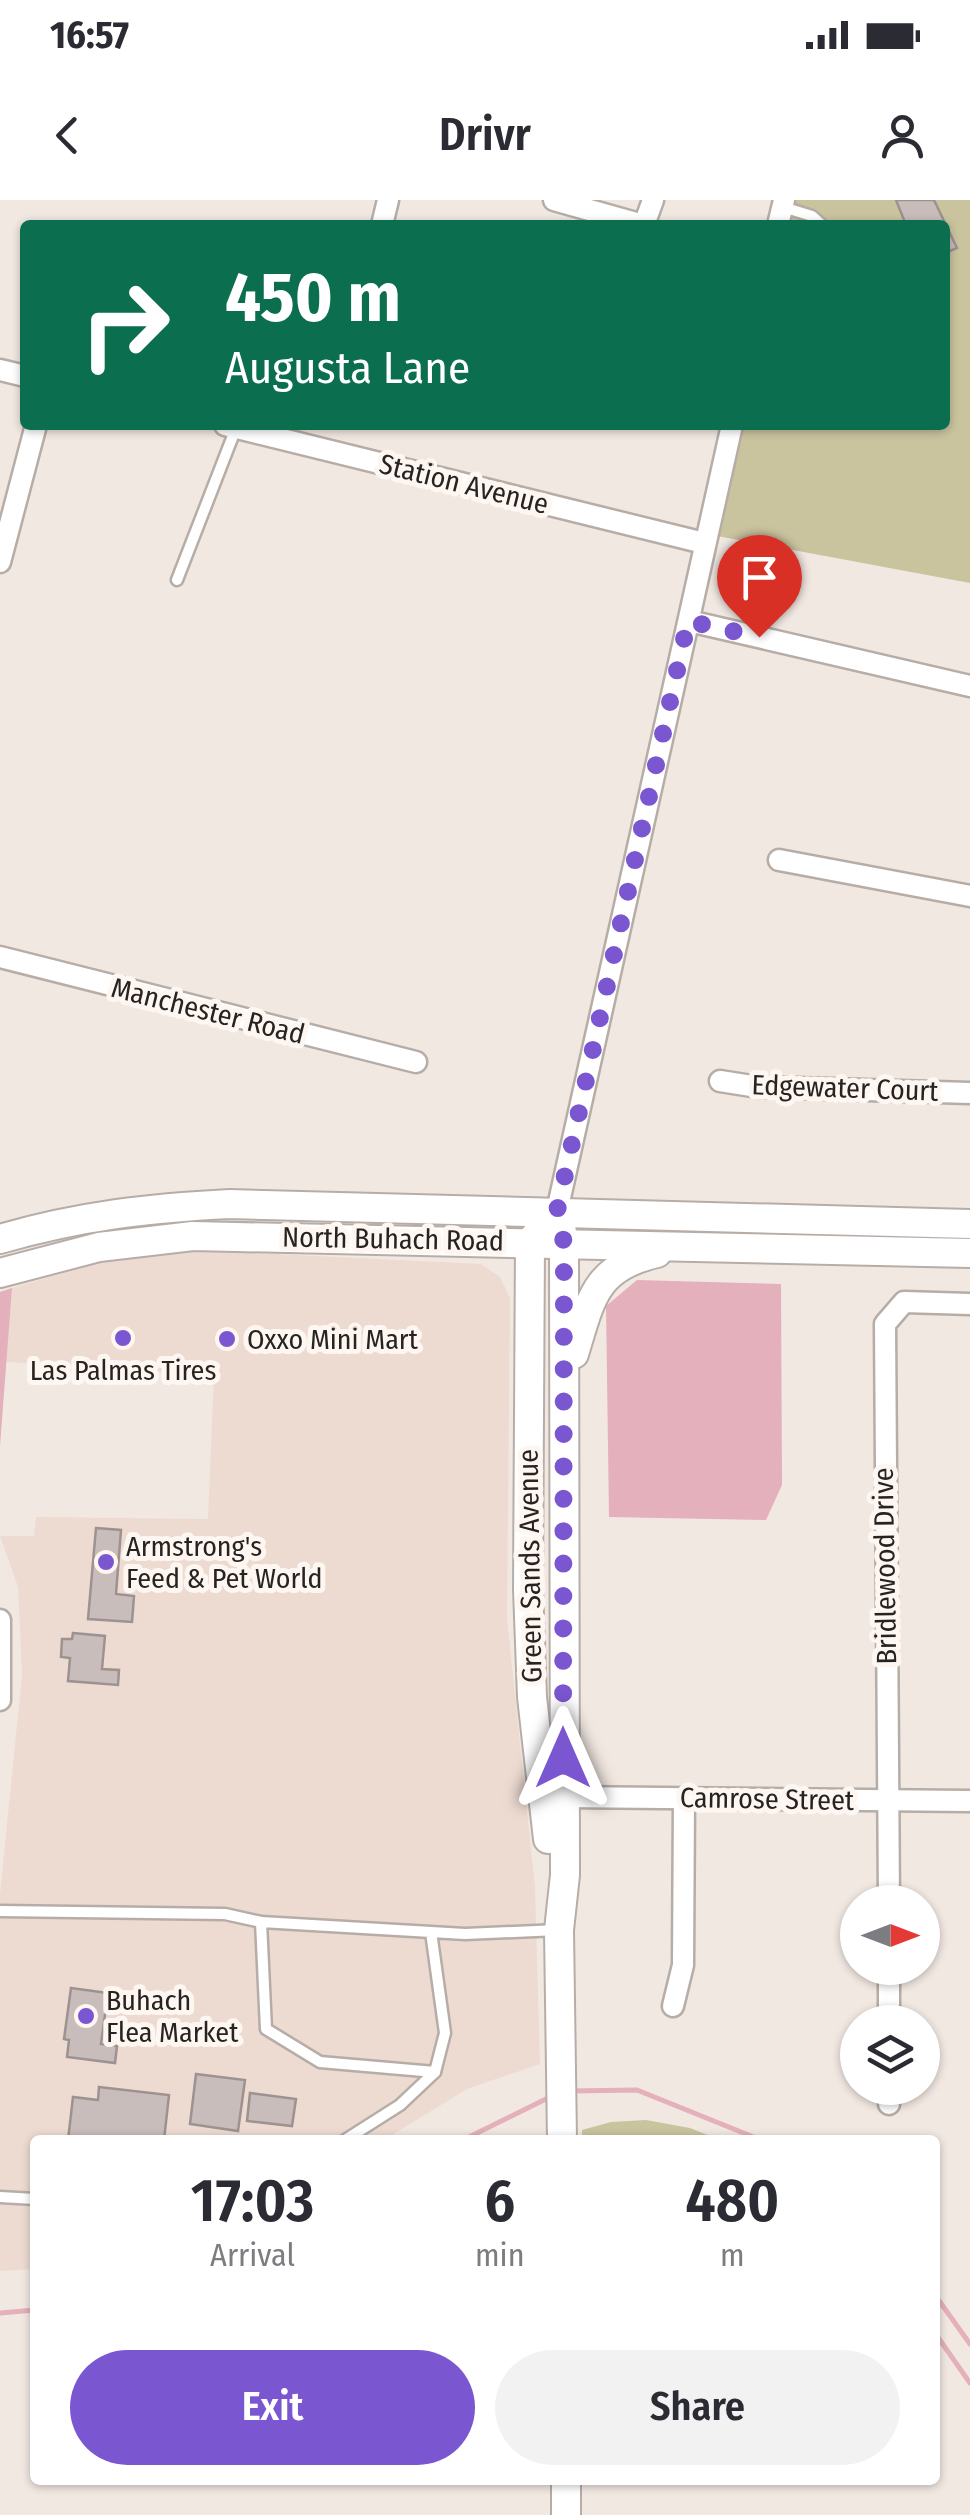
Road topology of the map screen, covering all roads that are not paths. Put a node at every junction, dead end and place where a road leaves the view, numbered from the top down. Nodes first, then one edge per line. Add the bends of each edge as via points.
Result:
1 (554, 200) edge
2 (781, 210) edge
3 (626, 220) edge
4 (816, 220) edge
5 (35, 430) edge
6 (229, 430) edge
7 (246, 430) edge
8 (731, 430) edge
9 (704, 543) junction
10 (0, 562) edge
11 (177, 580) dead end
12 (688, 621) junction
13 (970, 686) edge
14 (779, 860) dead end
15 (970, 896) edge
16 (0, 957) edge
17 (416, 1062) dead end
18 (720, 1081) dead end
19 (970, 1092) edge
20 (278, 1205) junction
21 (557, 1211) junction
22 (970, 1224) edge
23 (193, 1236) junction
24 (0, 1239) edge
25 (530, 1242) junction
26 (564, 1243) junction
27 (700, 1244) junction
28 (970, 1253) edge
29 (0, 1273) edge
30 (970, 1304) edge
31 (565, 1384) junction
32 (0, 1620) edge
33 (0, 1700) edge
34 (564, 1797) junction
35 (684, 1798) junction
36 (889, 1800) junction
37 (970, 1801) edge
38 (889, 1885) edge
39 (0, 1910) edge
40 (261, 1922) junction
41 (559, 1930) junction
42 (431, 1932) junction
43 (673, 2006) dead end
44 (435, 2072) junction
45 (353, 2135) edge
46 (562, 2135) edge
47 (0, 2197) edge
48 (30, 2198) edge
49 (566, 2485) edge
50 (566, 2515) edge

1 - 3 street
2 - 4 lane
5 - 10 street
6 - 11 lane
7 - 9 street, Station Avenue
8 - 9 street, Green Sands Avenue
9 - 12 street, Green Sands Avenue
12 - 13 street
12 - 21 street, Green Sands Avenue
14 - 15 street
16 - 17 street, Manchester Road
18 - 19 street, Edgewater Court
20 - 21 main road, North Buhach Road
20 - 23 main road via 254,1218 202,1223
20 - 24 main road, North Buhach Road via 70,1218
21 - 22 main road, North Buhach Road
21 - 25 main road, Green Sands Avenue
21 - 26 main road, Green Sands Avenue
23 - 25 main road, North Buhach Road
23 - 29 main road, North Buhach Road via 99,1248
25 - 26 main road, North Buhach Road
25 - 41 main road, Green Sands Avenue via 531,1661
26 - 27 main road, North Buhach Road
26 - 31 main road, Green Sands Avenue
27 - 28 main road, North Buhach Road
27 - 31 main road via 629,1260 602,1280
30 - 36 street, Bridlewood Drive via 904,1302 885,1324
31 - 34 main road, Green Sands Avenue
32 - 33 street
34 - 35 street, Camrose Street
34 - 41 main road, Green Sands Avenue
35 - 36 street, Camrose Street
35 - 43 street via 683,1965
36 - 37 street, Camrose Street
36 - 38 street, Bridlewood Drive
39 - 40 lane via 225,1914
40 - 42 lane
40 - 44 lane via 266,2029 320,2062
41 - 42 lane
41 - 46 main road, Green Sands Avenue
42 - 44 lane via 445,2033
44 - 45 lane
47 - 48 lane
49 - 50 main road

